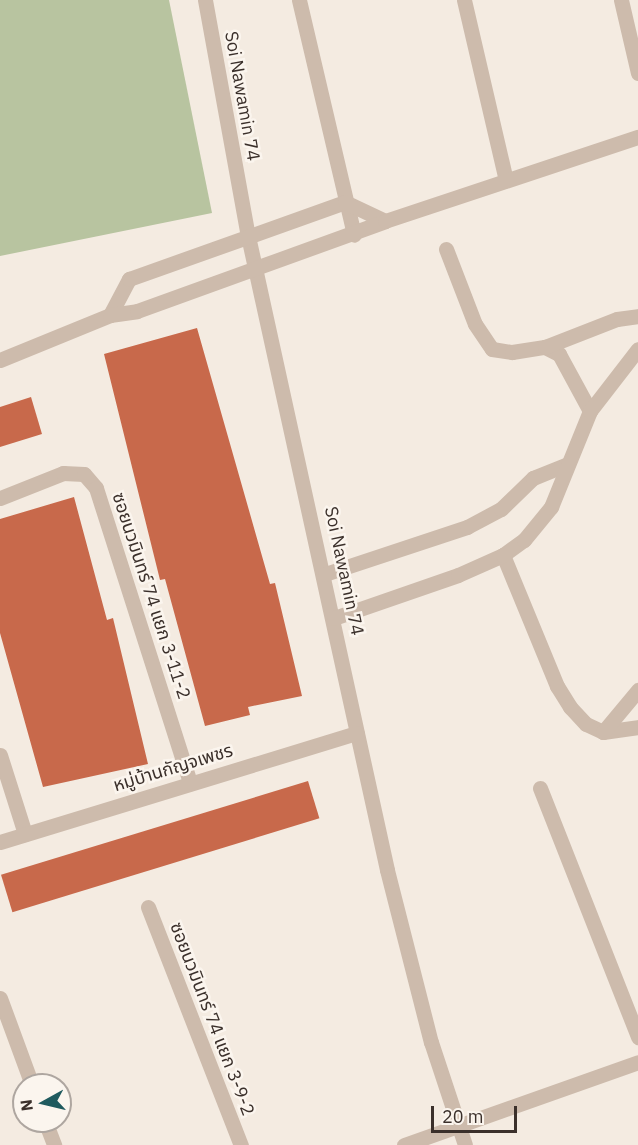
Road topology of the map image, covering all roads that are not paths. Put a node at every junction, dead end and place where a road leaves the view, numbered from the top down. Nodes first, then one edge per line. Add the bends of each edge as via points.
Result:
1 (205, 0) edge
2 (299, 0) edge
3 (464, 0) edge
4 (621, 0) edge
5 (638, 73) edge
6 (638, 138) edge
7 (506, 180) junction
8 (344, 203) junction
9 (385, 221) junction
10 (354, 236) junction
11 (248, 237) junction
12 (446, 249) dead end
13 (256, 270) junction
14 (110, 315) junction
15 (638, 316) edge
16 (545, 347) junction
17 (638, 349) edge
18 (0, 360) edge
19 (590, 411) junction
20 (565, 465) junction
21 (0, 498) edge
22 (504, 555) junction
23 (325, 574) junction
24 (334, 618) junction
25 (638, 690) edge
26 (638, 727) edge
27 (603, 732) junction
28 (357, 733) junction
29 (0, 755) edge
30 (190, 783) junction
31 (540, 788) dead end
32 (25, 834) junction
33 (0, 842) edge
34 (148, 907) dead end
35 (0, 998) edge
36 (638, 1036) edge
37 (638, 1062) edge
38 (28, 1073) edge
39 (458, 1125) junction
40 (241, 1145) edge
41 (404, 1145) edge
42 (465, 1145) edge

1 - 11 street, Soi Nawamin 74
2 - 8 street
3 - 7 street
4 - 5 street
6 - 7 street
7 - 9 street
8 - 9 street
8 - 10 street
8 - 11 street
9 - 10 street
10 - 13 street
11 - 13 street, Soi Nawamin 74
11 - 14 street via 129,279
12 - 16 street via 475,324 492,349 512,352
13 - 14 street via 137,311
13 - 23 street, Soi Nawamin 74
14 - 18 street
15 - 16 street via 617,318
16 - 19 street via 559,354
17 - 19 street
19 - 20 street
20 - 22 street via 551,507 524,540
20 - 23 street via 533,478 501,509 467,527
21 - 30 street, ซอยนวมินทร์ 74 แยก 3-11-2 via 63,473 84,474 96,488
22 - 24 street
22 - 27 street via 558,686 586,724
23 - 24 street, Soi Nawamin 74
24 - 28 street, Soi Nawamin 74
25 - 27 street
26 - 27 street
28 - 30 street, หมู่บ้านกัญจเพชร
28 - 39 street, Soi Nawamin 74 via 431,1042
29 - 32 street
30 - 32 street, หมู่บ้านกัญจเพชร
31 - 36 street
32 - 33 street, หมู่บ้านกัญจเพชร
34 - 40 street, ซอยนวมินทร์ 74 แยก 3-9-2
35 - 38 street
37 - 39 street
39 - 41 street
39 - 42 street, Soi Nawamin 74

